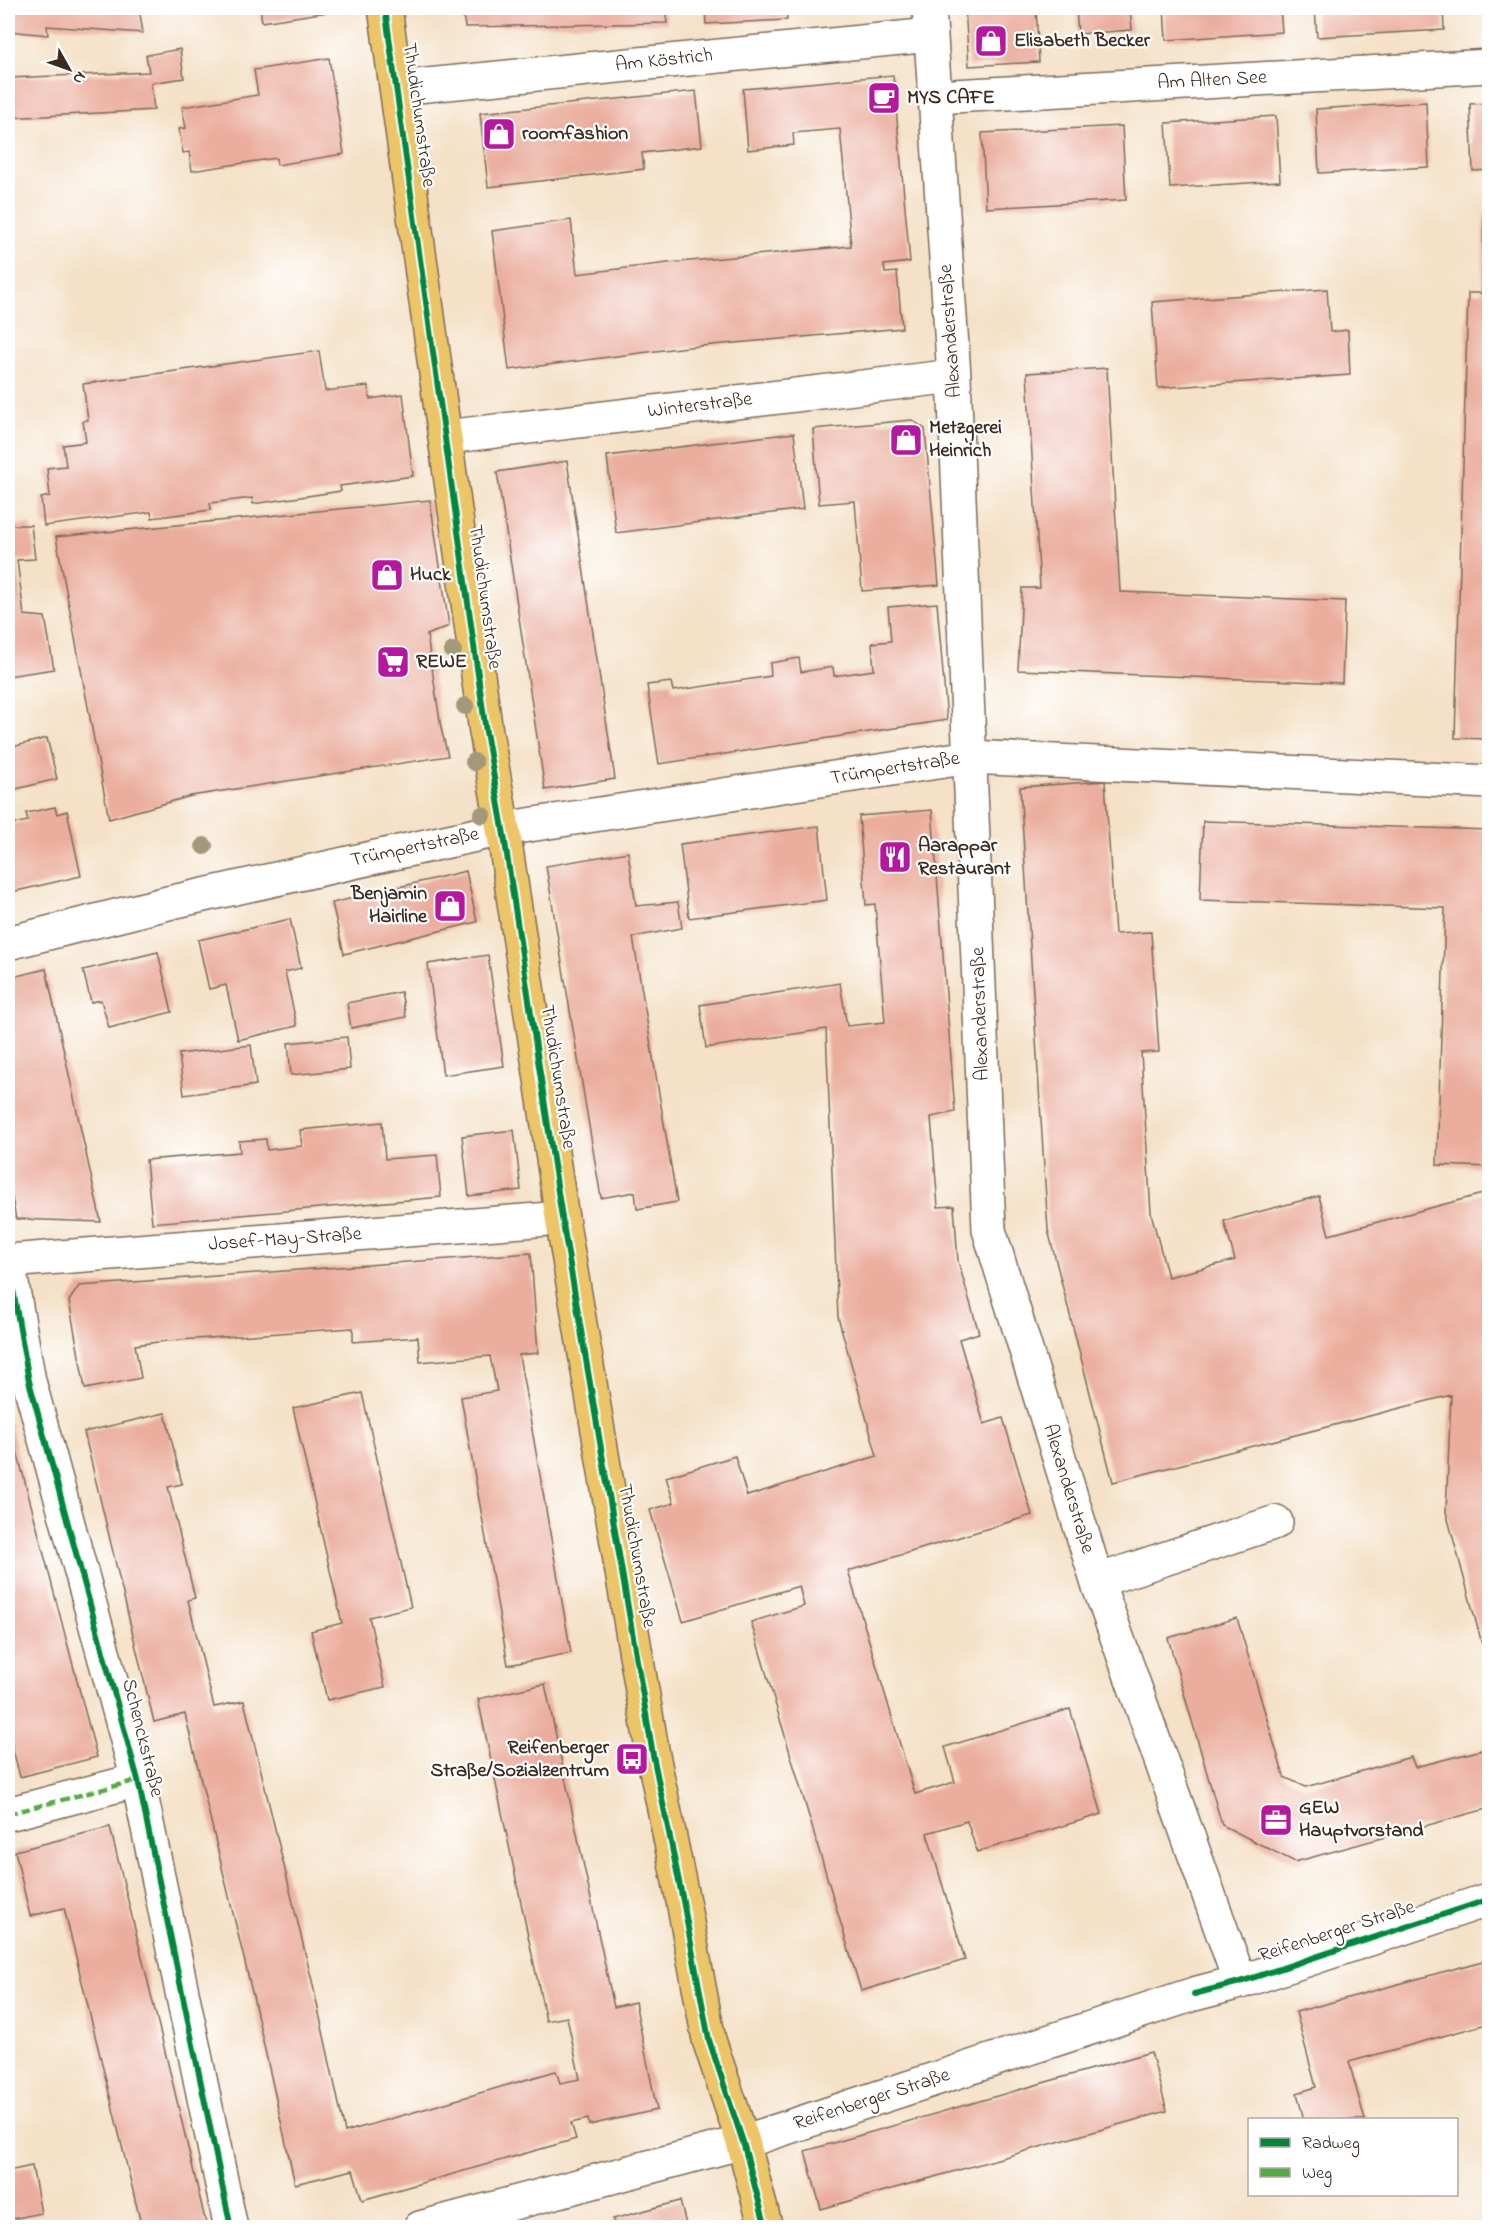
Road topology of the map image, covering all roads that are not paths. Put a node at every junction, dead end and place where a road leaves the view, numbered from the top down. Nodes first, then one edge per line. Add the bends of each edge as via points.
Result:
1 (385, 8) edge
2 (930, 21) edge
3 (1490, 66) edge
4 (398, 88) junction
5 (935, 97) junction
6 (954, 376) junction
7 (446, 437) junction
8 (970, 757) junction
9 (1490, 782) edge
10 (503, 829) junction
11 (8, 943) edge
12 (562, 1218) junction
13 (8, 1261) edge
14 (18, 1385) edge
15 (1276, 1522) dead end
16 (1097, 1581) junction
17 (138, 1780) junction
18 (8, 1814) edge
19 (1490, 1899) edge
20 (1240, 1982) junction
21 (743, 2142) junction
22 (231, 2228) edge
23 (420, 2228) edge
24 (766, 2228) edge

1 - 4 main road, Thudichumstraße
2 - 4 street, Am Köstrich
2 - 5 street, Alexanderstraße
3 - 5 street, Am Alten See
4 - 7 main road, Thudichumstraße
5 - 6 street, Alexanderstraße
6 - 7 street, Winterstraße
6 - 8 street, Alexanderstraße
7 - 10 main road, Thudichumstraße
8 - 9 street, Trümpertstraße
8 - 10 street, Trümpertstraße
8 - 16 street, Alexanderstraße via 990,1230
10 - 11 street, Trümpertstraße via 172,902
10 - 12 main road, Thudichumstraße
12 - 13 street, Josef-May-Straße
12 - 21 main road, Thudichumstraße via 653,1755 709,2040
13 - 14 street, Schenckstraße
14 - 17 street, Schenckstraße
15 - 16 street
16 - 20 street, Alexanderstraße
17 - 18 street
17 - 22 street, Schenckstraße
19 - 20 street, Reifenberger Straße
20 - 21 street, Reifenberger Straße
21 - 23 street, Reifenberger Straße
21 - 24 main road, Thudichumstraße

